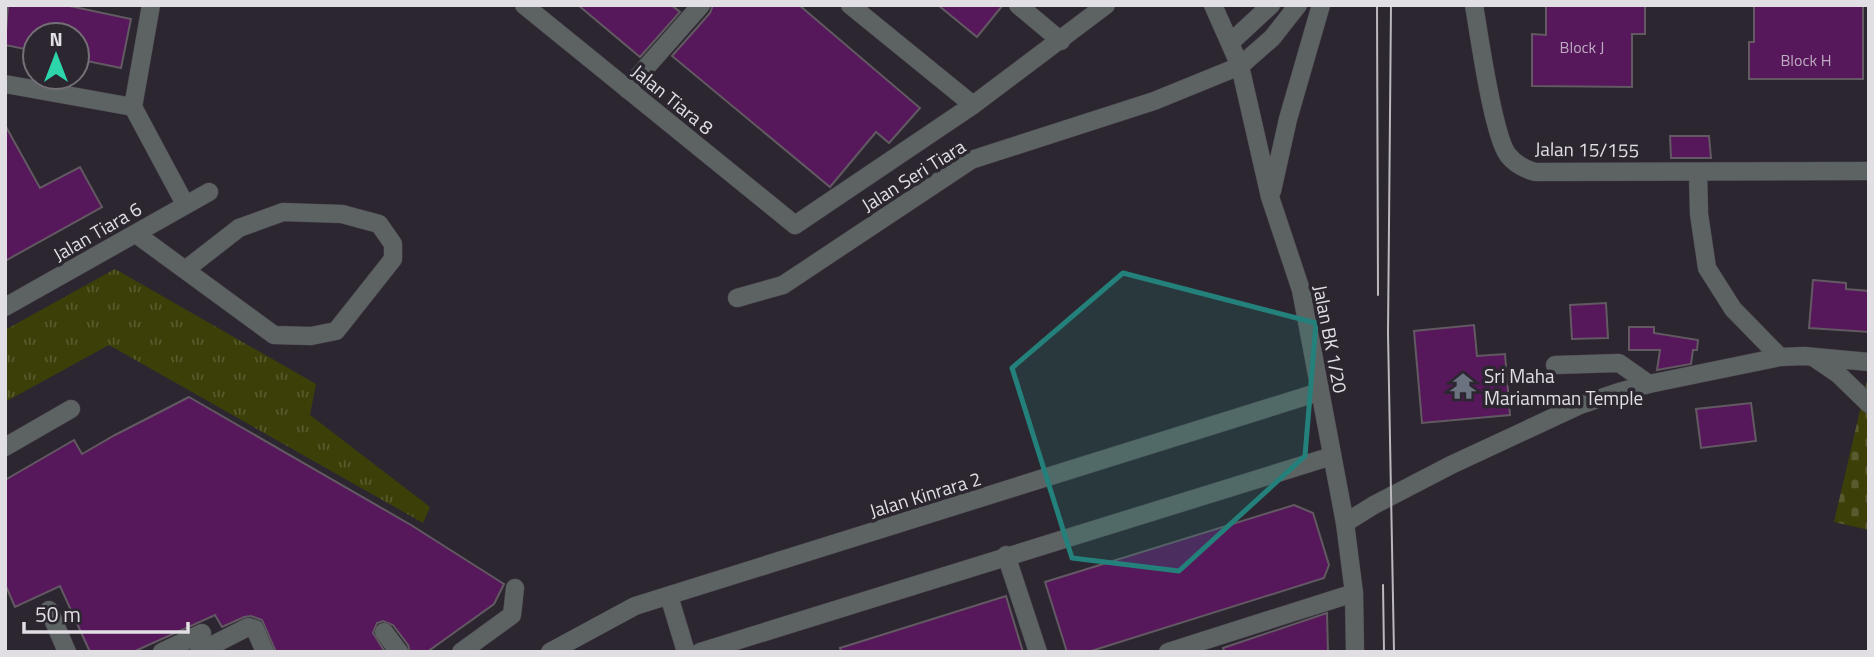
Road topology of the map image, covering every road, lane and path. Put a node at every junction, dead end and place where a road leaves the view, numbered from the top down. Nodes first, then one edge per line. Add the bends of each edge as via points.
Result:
1 (151, 5) edge
2 (524, 5) edge
3 (701, 5) edge
4 (850, 5) edge
5 (1018, 5) edge
6 (1107, 5) edge
7 (1213, 5) edge
8 (1271, 5) edge
9 (1298, 5) edge
10 (1321, 5) edge
11 (1474, 5) edge
12 (1061, 41) junction
13 (1231, 42) junction
14 (1240, 66) junction
15 (5, 84) edge
16 (627, 89) junction
17 (973, 104) junction
18 (133, 107) junction
19 (1869, 171) edge
20 (1698, 172) junction
21 (209, 192) dead end
22 (1270, 197) junction
23 (185, 204) junction
24 (136, 234) junction
25 (185, 270) junction
26 (737, 298) dead end
27 (5, 307) edge
28 (1812, 356) junction
29 (1780, 357) junction
30 (1869, 362) edge
31 (1555, 365) dead end
32 (1649, 384) junction
33 (1319, 392) junction
34 (1869, 404) edge
35 (71, 410) dead end
36 (5, 447) edge
37 (1332, 456) junction
38 (1345, 523) junction
39 (1006, 555) junction
40 (515, 588) dead end
41 (1354, 593) junction
42 (669, 596) junction
43 (49, 610) dead end
44 (384, 632) dead end
45 (202, 633) dead end
46 (67, 652) edge
47 (162, 652) edge
48 (200, 652) edge
49 (265, 652) edge
50 (399, 652) edge
51 (460, 652) edge
52 (550, 652) edge
53 (686, 652) edge
54 (700, 652) edge
55 (1038, 652) edge
56 (1168, 652) edge
57 (1355, 652) edge

1 - 18 street
2 - 16 street, Jalan Tiara 8
3 - 16 street
4 - 17 street
5 - 12 street
6 - 12 street
7 - 13 street, Jalan BK 1/20
8 - 13 street
9 - 14 street, Jalan Seri Tiara via 1272,38
10 - 22 street
11 - 20 street, Jalan 15/155 via 1496,123 1506,153 1525,169
12 - 17 street
13 - 14 street, Jalan BK 1/20
14 - 22 street, Jalan BK 1/20
14 - 26 street, Jalan Seri Tiara via 1154,101 971,160 783,285
15 - 18 street
16 - 17 street, Jalan Tiara 8 via 795,225
18 - 23 street
19 - 20 street, Jalan 15/155
20 - 29 street via 1707,268 1733,309
21 - 23 street, Jalan Tiara 6
22 - 33 street, Jalan BK 1/20 via 1301,290
23 - 24 street, Jalan Tiara 6
24 - 25 street
24 - 27 street, Jalan Tiara 6
25 - 25 street via 274,335 311,336 336,331 393,259 393,244 379,224 341,214 284,212 239,228
28 - 29 street
28 - 30 street
28 - 34 street via 1838,373
29 - 32 street
31 - 32 street via 1619,363
32 - 38 street via 1556,416 1451,465
33 - 37 street, Jalan BK 1/20
33 - 42 street, Jalan Kinrara 2
35 - 36 street
37 - 38 street, Jalan BK 1/20
37 - 39 street
38 - 41 street, Jalan BK 1/20
39 - 54 street
39 - 55 street
40 - 51 street via 512,615
41 - 56 street
41 - 57 street, Jalan BK 1/20
42 - 52 street, Jalan Kinrara 2 via 635,606
42 - 53 street
43 - 46 street
44 - 50 street
45 - 47 street
48 - 49 street via 248,626 255,629

